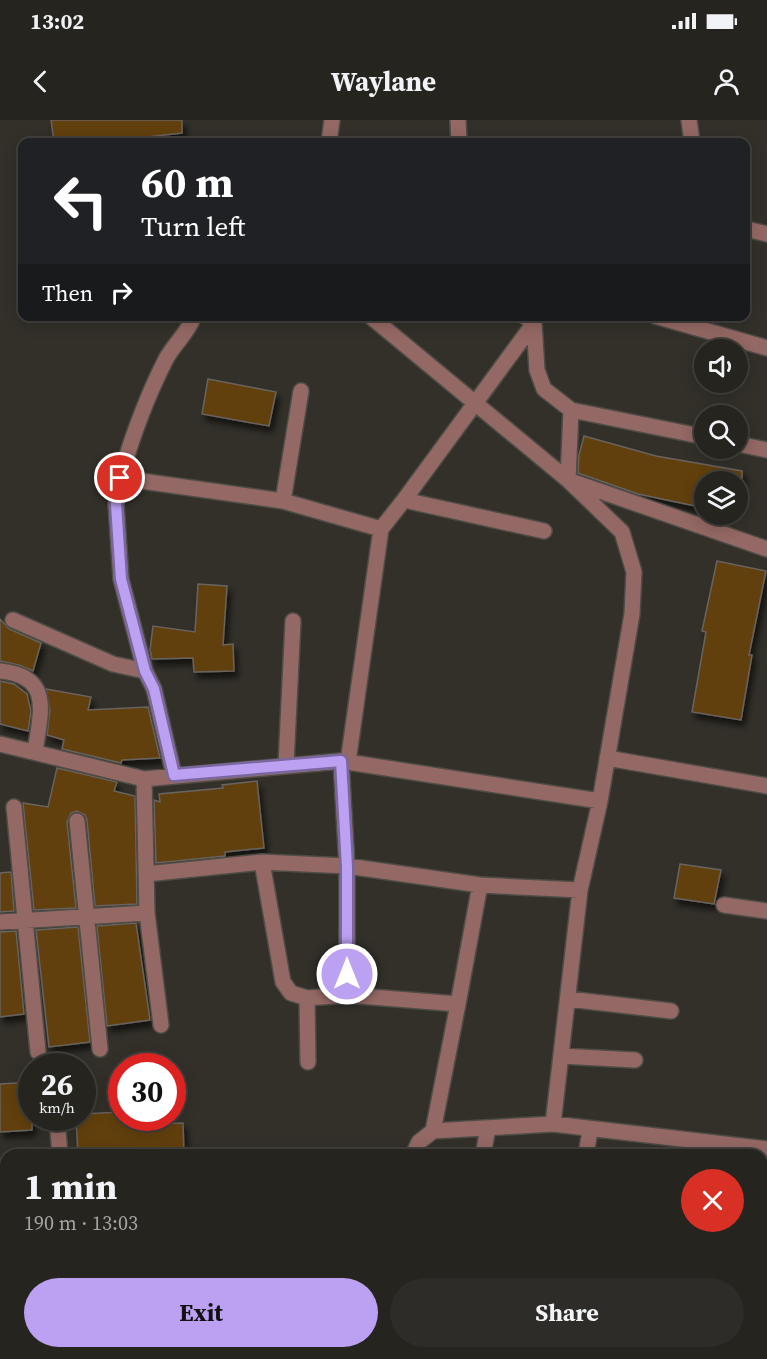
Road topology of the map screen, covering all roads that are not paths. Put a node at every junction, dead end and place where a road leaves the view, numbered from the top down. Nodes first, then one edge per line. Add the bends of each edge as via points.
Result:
1 (332, 120) edge
2 (458, 120) edge
3 (689, 120) edge
4 (330, 138) edge
5 (459, 138) edge
6 (691, 138) edge
7 (750, 230) edge
8 (767, 234) edge
9 (192, 321) edge
10 (376, 321) edge
11 (528, 321) edge
12 (529, 321) edge
13 (672, 321) edge
14 (767, 348) edge
15 (301, 391) dead end
16 (474, 403) junction
17 (571, 410) junction
18 (694, 435) edge
19 (748, 446) edge
20 (767, 450) edge
21 (120, 478) junction
22 (568, 480) junction
23 (404, 500) junction
24 (283, 501) junction
25 (381, 529) junction
26 (544, 531) dead end
27 (767, 549) edge
28 (13, 620) dead end
29 (293, 621) dead end
30 (0, 671) edge
31 (145, 671) junction
32 (0, 744) edge
33 (35, 752) junction
34 (608, 758) junction
35 (345, 762) junction
36 (286, 764) junction
37 (174, 775) junction
38 (144, 779) junction
39 (767, 786) edge
40 (600, 801) junction
41 (14, 807) dead end
42 (77, 821) dead end
43 (262, 862) junction
44 (347, 867) junction
45 (146, 874) junction
46 (480, 885) junction
47 (580, 890) junction
48 (724, 905) dead end
49 (767, 911) edge
50 (147, 913) junction
51 (86, 917) junction
52 (24, 921) junction
53 (0, 922) edge
54 (347, 995) junction
55 (308, 998) junction
56 (568, 999) junction
57 (458, 1004) junction
58 (671, 1011) dead end
59 (161, 1025) dead end
60 (100, 1049) dead end
61 (38, 1052) dead end
62 (561, 1056) junction
63 (635, 1060) dead end
64 (308, 1062) dead end
65 (553, 1124) junction
66 (488, 1128) junction
67 (590, 1130) junction
68 (58, 1131) edge
69 (433, 1131) junction
70 (693, 1148) edge
71 (60, 1149) edge
72 (416, 1149) edge
73 (484, 1149) edge
74 (587, 1149) edge
75 (767, 1149) edge

1 - 4 street
2 - 5 street
3 - 6 street
7 - 8 street
9 - 21 street via 167,357 136,424
10 - 16 street
11 - 16 street
12 - 17 street via 544,389
13 - 14 street
15 - 24 street
16 - 22 street
16 - 23 street
17 - 18 street
17 - 22 street
19 - 20 street
21 - 24 street
21 - 31 street via 116,504 121,579
22 - 27 street
22 - 34 street via 622,532 634,572 632,614
23 - 25 street
23 - 26 street
24 - 25 street
25 - 35 street
28 - 31 street via 113,664
29 - 36 street
30 - 33 street via 31,682 40,692
31 - 37 street via 154,689
32 - 33 street
33 - 38 street
34 - 39 street
34 - 40 street
35 - 36 street
35 - 40 street
35 - 44 street
36 - 37 street
37 - 38 street
38 - 45 street
40 - 47 street
41 - 52 street
42 - 51 street
43 - 44 street
43 - 45 street
43 - 55 street via 283,982 291,993
44 - 46 street
44 - 54 street
45 - 50 street
46 - 47 street
46 - 57 street
47 - 56 street
48 - 49 street
50 - 51 street
50 - 59 street
51 - 52 street
51 - 60 street
52 - 53 street
52 - 61 street
54 - 55 street
54 - 57 street
55 - 64 street
56 - 58 street
56 - 62 street
57 - 69 street
62 - 63 street
62 - 65 street
65 - 66 street
65 - 67 street
66 - 69 street
66 - 73 street
67 - 70 street
67 - 74 street
68 - 71 street
69 - 72 street
70 - 75 street

